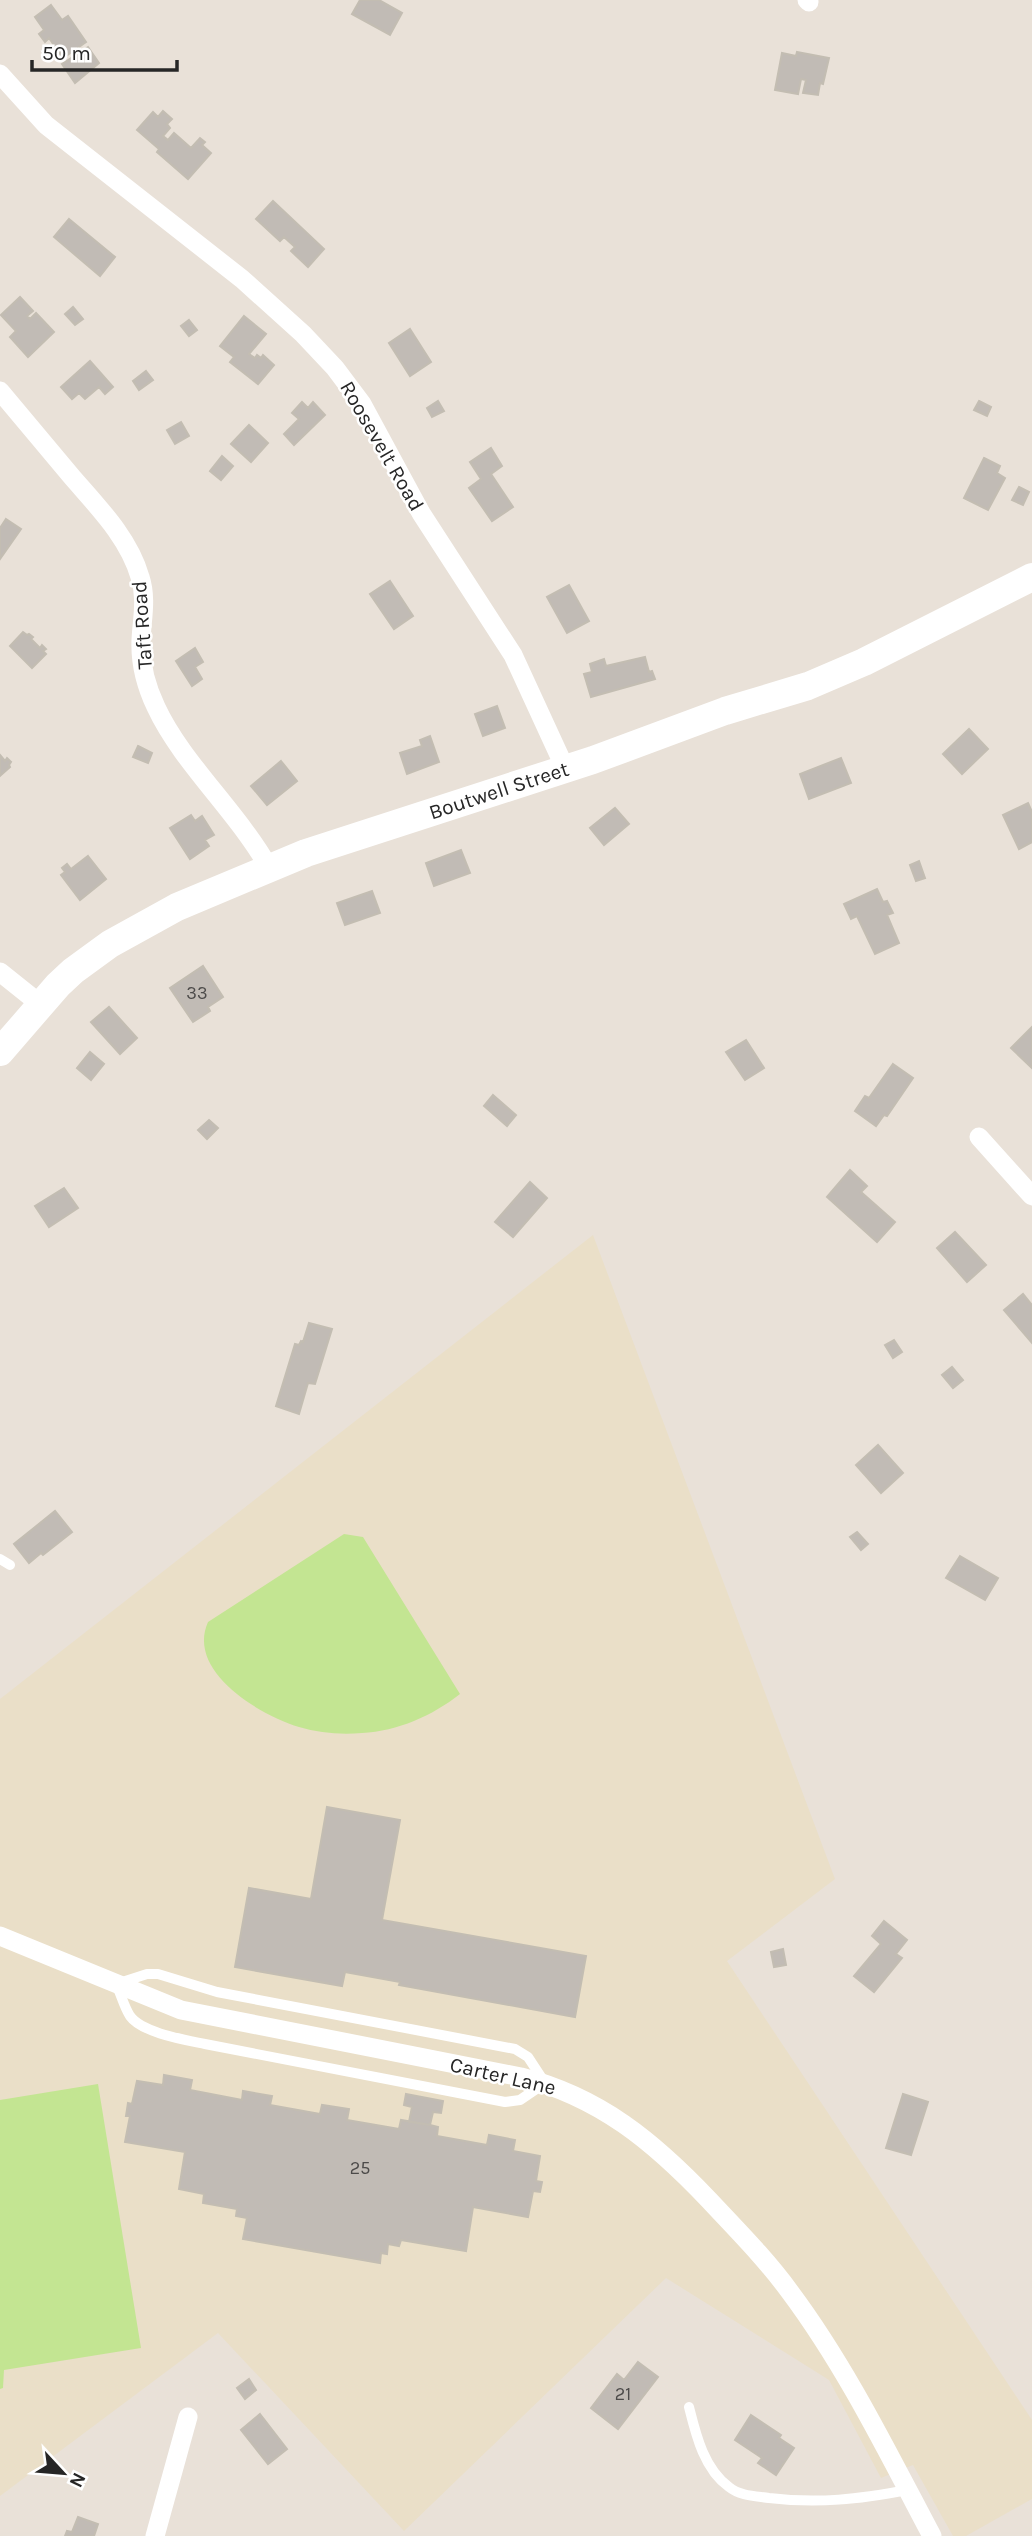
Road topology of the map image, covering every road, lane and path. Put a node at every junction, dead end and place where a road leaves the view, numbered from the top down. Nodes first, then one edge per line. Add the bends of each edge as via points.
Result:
1 (0, 74) edge
2 (0, 391) edge
3 (1032, 577) edge
4 (565, 768) junction
5 (269, 868) junction
6 (0, 972) edge
7 (40, 1004) junction
8 (0, 1052) edge
9 (979, 1137) dead end
10 (1032, 1196) edge
11 (0, 1559) edge
12 (10, 1565) dead end
13 (0, 1936) edge
14 (116, 1984) junction
15 (545, 2083) junction
16 (689, 2407) dead end
17 (188, 2417) dead end
18 (908, 2490) junction
19 (155, 2536) edge
20 (932, 2536) edge

1 - 4 street, Roosevelt Road via 46,125 242,279 335,368 362,404 421,513 513,655
2 - 5 street, Taft Road via 130,553 143,588 141,653 144,677 156,707
3 - 4 street, Boutwell Street via 807,686
4 - 5 street, Boutwell Street
5 - 7 street, Boutwell Street via 141,925 73,971
6 - 7 street
7 - 8 street, Boutwell Street
9 - 10 street
11 - 12 lane
13 - 14 street, Carter Lane
14 - 15 street, Carter Lane via 211,2017
14 - 15 lane via 136,2022 205,2045 505,2102 520,2100
15 - 18 street, Carter Lane via 594,2104 640,2136 698,2188 765,2260 831,2353
16 - 18 lane via 710,2467 741,2494 806,2502 853,2500
17 - 19 street
18 - 20 street, Carter Lane

